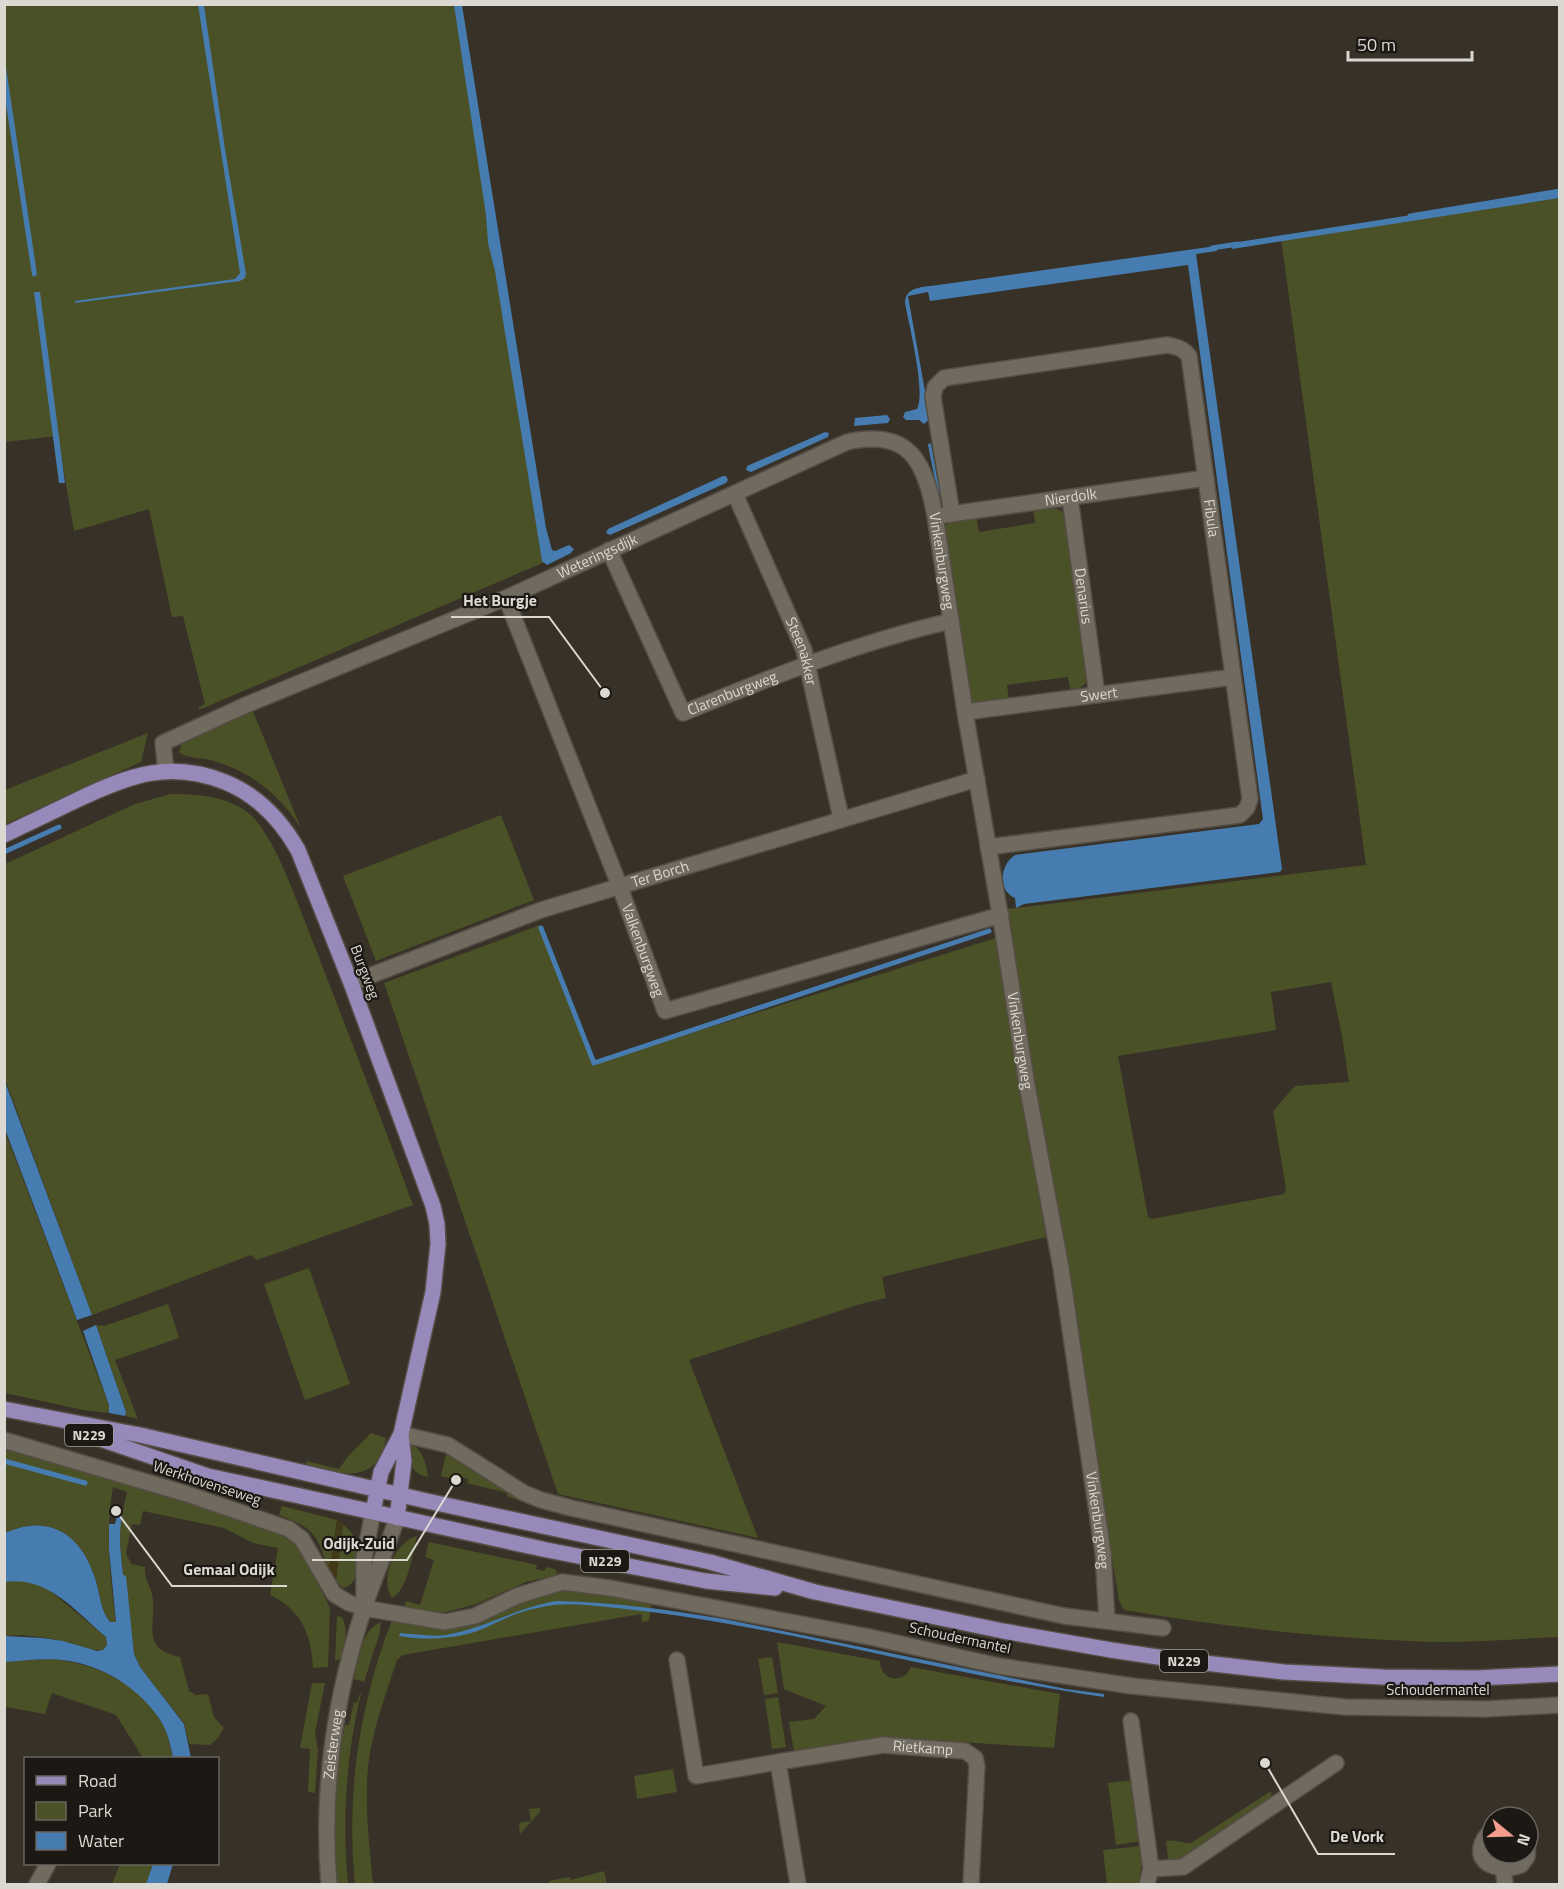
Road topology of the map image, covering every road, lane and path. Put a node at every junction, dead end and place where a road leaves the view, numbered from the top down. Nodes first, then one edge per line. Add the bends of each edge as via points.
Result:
1 (919, 464) joint
2 (1206, 478) junction
3 (735, 494) junction
4 (1070, 498) junction
5 (952, 514) junction
6 (935, 516) junction
7 (609, 550) junction
8 (506, 598) junction
9 (951, 621) junction
10 (807, 663) junction
11 (1233, 677) junction
12 (1097, 695) junction
13 (965, 712) junction
14 (166, 771) junction
15 (977, 779) junction
16 (841, 818) junction
17 (4, 835) edge
18 (988, 848) junction
19 (620, 887) junction
20 (1000, 915) junction
21 (351, 983) junction
22 (4, 1409) edge
23 (34, 1416) junction
24 (401, 1434) junction
25 (4, 1440) edge
26 (378, 1490) junction
27 (400, 1495) junction
28 (373, 1512) junction
29 (397, 1518) junction
30 (815, 1592) junction
31 (364, 1608) junction
32 (1107, 1621) junction
33 (1163, 1628) dead end
34 (677, 1659) dead end
35 (1560, 1674) edge
36 (1560, 1705) edge
37 (1131, 1721) dead end
38 (778, 1762) junction
39 (1336, 1764) dead end
40 (47, 1865) edge
41 (1487, 1865) edge
42 (1520, 1865) edge
43 (1503, 1868) junction
44 (1151, 1869) junction
45 (37, 1884) edge
46 (329, 1884) edge
47 (798, 1884) edge
48 (972, 1884) edge
49 (1147, 1884) edge
50 (1505, 1884) edge

1 - 3 street, Weteringsdijk via 901,445 887,440 858,439
1 - 6 street, Vinkenburgweg
2 - 4 street, Nierdolk
2 - 5 street, Fibula via 1190,356 1185,350 1167,345 944,378 935,387 933,397
2 - 11 street, Fibula
3 - 7 street, Weteringsdijk
3 - 10 street, Steenakker
4 - 5 street, Nierdolk
4 - 12 street, Denarius
5 - 6 street, Nierdolk
6 - 9 street, Vinkenburgweg
7 - 8 street, Weteringsdijk
7 - 10 street, Clarenburgweg via 683,713
8 - 14 street, Weteringsdijk via 163,743
8 - 19 street, Valkenburgweg
9 - 10 street, Clarenburgweg
9 - 13 street, Vinkenburgweg
10 - 16 street, Steenakker
11 - 12 street, Swert
11 - 18 street, Fibula via 1250,799 1240,815
12 - 13 street, Swert
13 - 15 street, Vinkenburgweg
14 - 17 main road, Burgweg via 115,782
14 - 21 main road, Burgweg via 200,774 232,785 260,803 281,824 305,865
15 - 16 street, Ter Borch
15 - 18 street, Vinkenburgweg
16 - 19 street, Ter Borch
18 - 20 street, Vinkenburgweg
19 - 20 street, Valkenburgweg via 665,1011
19 - 21 street, Ter Borch via 541,910
20 - 32 street, Vinkenburgweg via 1061,1268 1103,1553
21 - 24 main road, Burgweg via 437,1224 432,1292
22 - 23 main road, Werkhovenseweg / N229
23 - 26 main road, Werkhovenseweg / N229 via 140,1435
23 - 28 main road, Werkhovenseweg / N229 via 208,1476
24 - 26 main road, Burgweg via 386,1459
24 - 27 main road, Burgweg via 404,1461
24 - 32 street via 448,1445 541,1500 1064,1616
25 - 31 street, Werkhovenseweg via 187,1494 289,1529 302,1539 334,1594
26 - 27 main road, Werkhovenseweg / N229
26 - 28 main road, Burgweg
27 - 29 main road, Burgweg
27 - 30 main road, Schoudermantel / N229 via 710,1562
28 - 29 main road, Werkhovenseweg / N229
28 - 31 street, Zeisterweg via 364,1558
29 - 30 main road, Schoudermantel / N229 via 706,1581
29 - 31 street, Zeisterweg
30 - 35 main road, Schoudermantel / N229 via 1014,1633 1167,1659 1383,1677
31 - 36 street, Schoudermantel via 445,1622 475,1616 517,1596 562,1582 870,1637 999,1666 1132,1686 1345,1707 1485,1709
31 - 46 street, Zeisterweg via 329,1766 325,1819
32 - 33 street
34 - 38 street, Rietkamp via 696,1776
37 - 44 street
38 - 47 street
38 - 48 street, Rietkamp via 883,1745 969,1752 977,1766
39 - 44 street via 1183,1867
40 - 45 street
41 - 43 street
42 - 43 street
43 - 50 street
44 - 49 street

